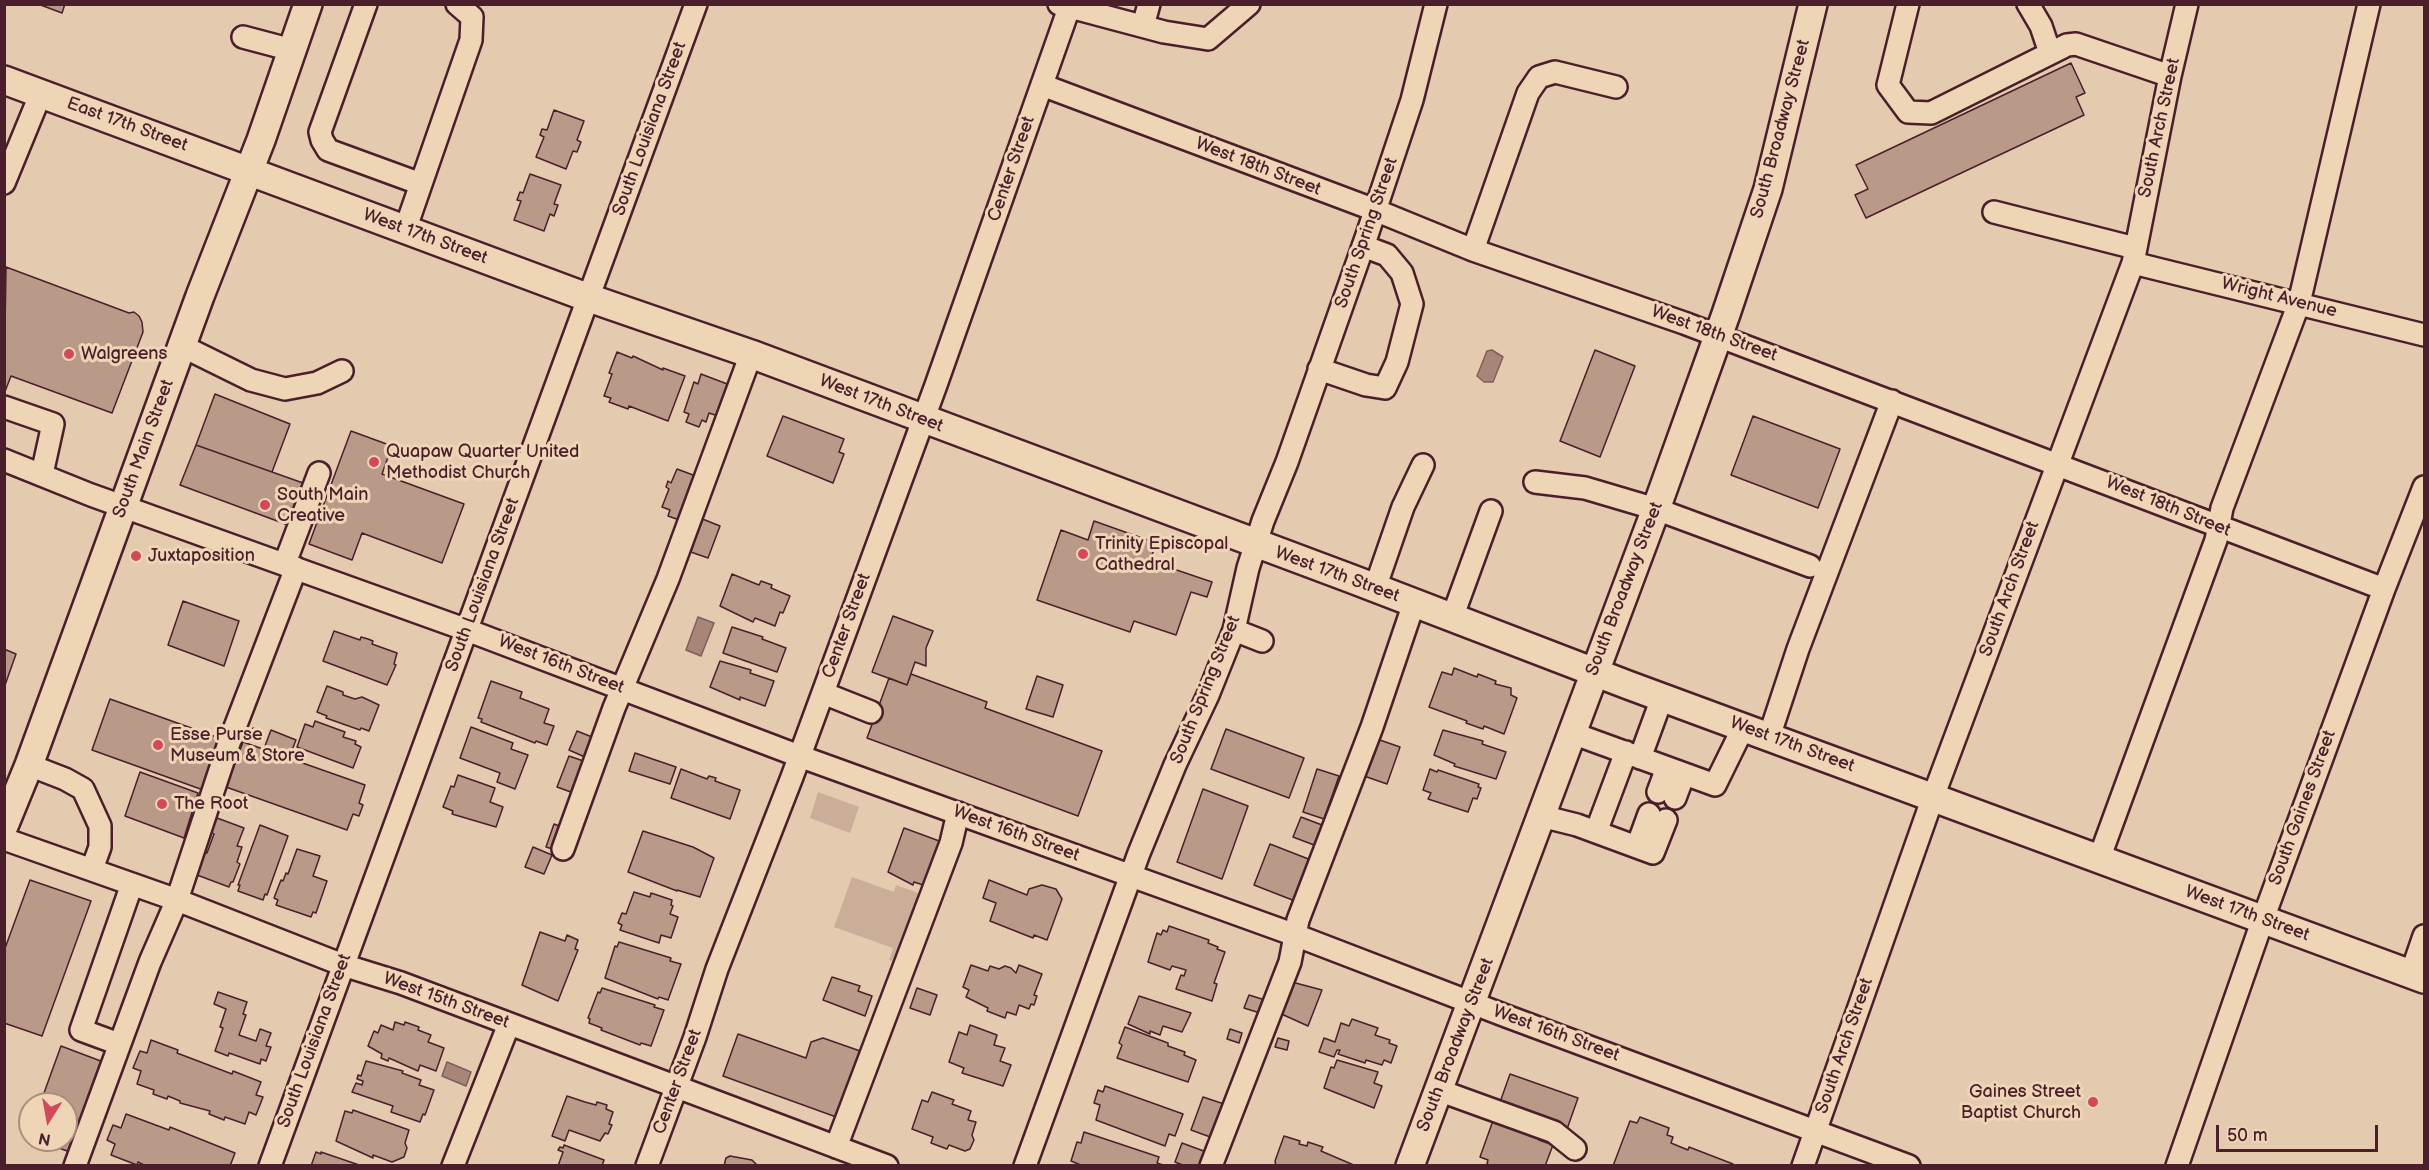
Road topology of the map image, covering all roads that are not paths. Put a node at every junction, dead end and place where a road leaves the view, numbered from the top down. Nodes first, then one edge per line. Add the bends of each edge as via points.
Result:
1 (308, 4) edge
2 (366, 4) edge
3 (457, 4) edge
4 (696, 4) edge
5 (1149, 4) edge
6 (1249, 4) edge
7 (1436, 4) edge
8 (1814, 4) edge
9 (1908, 4) edge
10 (2028, 4) edge
11 (2187, 4) edge
12 (2369, 4) edge
13 (1064, 6) edge
14 (1143, 26) junction
15 (243, 37) dead end
16 (292, 50) junction
17 (2050, 53) junction
18 (2170, 76) junction
19 (4, 80) edge
20 (1042, 85) junction
21 (1616, 87) dead end
22 (41, 93) junction
23 (249, 170) junction
24 (4, 183) edge
25 (421, 184) junction
26 (1376, 210) junction
27 (1994, 212) dead end
28 (405, 230) junction
29 (1363, 246) junction
30 (1473, 250) junction
31 (2134, 256) junction
32 (589, 298) junction
33 (2299, 303) junction
34 (2424, 335) edge
35 (1717, 336) junction
36 (182, 346) junction
37 (751, 354) junction
38 (1319, 369) junction
39 (342, 371) dead end
40 (1892, 401) junction
41 (4, 407) edge
42 (923, 420) junction
43 (4, 460) edge
44 (2056, 464) junction
45 (1423, 465) dead end
46 (319, 473) dead end
47 (42, 474) junction
48 (1535, 482) dead end
49 (2424, 488) edge
50 (123, 505) junction
51 (1656, 509) junction
52 (1491, 511) dead end
53 (2218, 527) junction
54 (1256, 545) junction
55 (291, 566) junction
56 (1810, 566) dead end
57 (1375, 588) junction
58 (2384, 589) junction
59 (1414, 603) junction
60 (1452, 618) junction
61 (467, 630) junction
62 (1234, 630) junction
63 (1263, 641) dead end
64 (1594, 673) junction
65 (623, 688) junction
66 (823, 693) junction
67 (1662, 698) junction
68 (871, 712) dead end
69 (1743, 728) junction
70 (1572, 733) junction
71 (1769, 737) junction
72 (1633, 755) junction
73 (799, 756) junction
74 (29, 765) junction
75 (1676, 771) junction
76 (1666, 795) dead end
77 (1933, 797) junction
78 (958, 813) junction
79 (1541, 816) junction
80 (1658, 817) dead end
81 (4, 826) edge
82 (1596, 832) junction
83 (4, 839) edge
84 (563, 849) dead end
85 (2099, 859) junction
86 (92, 869) junction
87 (1130, 876) junction
88 (132, 884) junction
89 (177, 900) junction
90 (2263, 919) junction
91 (1295, 935) junction
92 (2424, 936) edge
93 (343, 965) junction
94 (2418, 977) edge
95 (1471, 1003) junction
96 (509, 1023) junction
97 (119, 1044) junction
98 (677, 1086) junction
99 (1438, 1090) junction
100 (1815, 1130) junction
101 (836, 1147) junction
102 (1575, 1149) dead end
103 (75, 1166) edge
104 (270, 1166) edge
105 (453, 1166) edge
106 (647, 1166) edge
107 (887, 1166) edge
108 (1025, 1166) edge
109 (1211, 1166) edge
110 (1410, 1166) edge
111 (1803, 1166) edge
112 (1909, 1166) edge
113 (2177, 1166) edge

1 - 16 main road, South Main Street
2 - 25 street via 320,132 322,140 328,150
3 - 25 street via 472,16 471,40
4 - 32 street, South Louisiana Street
5 - 14 street
6 - 14 street via 1208,39
7 - 26 street, South Spring Street via 1412,100
8 - 35 main road, South Broadway Street via 1768,189
9 - 17 street via 1888,85 1908,112 1931,114
10 - 17 street
11 - 18 street, South Arch Street
12 - 33 street
13 - 14 street
13 - 20 street, Center Street
15 - 16 street
16 - 23 main road, South Main Street
17 - 18 street via 2076,44
18 - 31 street, South Arch Street
19 - 22 main road, East 17th Street
20 - 26 street, West 18th Street
20 - 42 street, Center Street
21 - 30 street via 1555,72 1539,77 1528,93
22 - 23 main road, East 17th Street
22 - 24 street
23 - 28 main road, West 17th Street
23 - 36 main road, South Main Street
25 - 28 street
26 - 29 street, South Spring Street
26 - 30 street, West 18th Street
27 - 31 street, Wright Avenue
28 - 32 main road, West 17th Street
29 - 38 street, South Spring Street
29 - 38 street via 1387,255 1402,273 1412,304 1397,362 1385,388
30 - 35 street, West 18th Street
31 - 33 street, Wright Avenue
31 - 44 street, South Arch Street
32 - 37 main road, West 17th Street
32 - 61 street, South Louisiana Street
33 - 34 street, Wright Avenue
33 - 53 street
35 - 40 street, West 18th Street
35 - 51 main road, South Broadway Street
36 - 39 street via 251,380 285,389 317,383
36 - 50 main road, South Main Street
37 - 42 main road, West 17th Street
37 - 65 street via 668,579
38 - 54 street, South Spring Street
40 - 44 street, West 18th Street
40 - 71 street via 1798,649
41 - 47 street via 53,424
42 - 54 main road, West 17th Street
42 - 66 street, Center Street
43 - 47 street, West 16th Street
44 - 53 street, West 18th Street
44 - 77 street, South Arch Street
45 - 57 street via 1403,507
46 - 55 street
47 - 50 street, West 16th Street
48 - 51 street via 1585,488
49 - 58 street, South Gaines Street
50 - 55 street, West 16th Street
50 - 74 main road, South Main Street
51 - 56 street
51 - 64 main road, South Broadway Street
52 - 60 street
53 - 58 street, West 18th Street
53 - 85 street
54 - 57 main road, West 17th Street
54 - 62 street, South Spring Street
55 - 61 street, West 16th Street
55 - 89 street
57 - 59 main road, West 17th Street
58 - 90 street, South Gaines Street
59 - 60 main road, West 17th Street
59 - 91 street
60 - 64 main road, West 17th Street
61 - 65 street, West 16th Street
61 - 93 street, South Louisiana Street
62 - 63 street
62 - 87 street, South Spring Street
64 - 67 main road, West 17th Street
64 - 70 main road, South Broadway Street
65 - 73 street, West 16th Street
65 - 84 street
66 - 68 street
66 - 73 street, Center Street
67 - 69 main road, West 17th Street
67 - 72 street
69 - 71 main road, West 17th Street
69 - 75 street via 1715,785
70 - 72 street
70 - 79 main road, South Broadway Street
71 - 77 main road, West 17th Street
72 - 75 street
72 - 82 street
73 - 78 street, West 16th Street
73 - 98 street, Center Street via 717,969
74 - 81 main road, South Main Street
74 - 86 street via 83,789 100,826 100,847
75 - 76 street
77 - 85 main road, West 17th Street
77 - 100 street, South Arch Street
78 - 87 street, West 16th Street
78 - 101 street via 951,843
79 - 82 street
79 - 95 main road, South Broadway Street
80 - 82 street via 1653,853
83 - 86 street, West 15th Street
85 - 90 main road, West 17th Street
86 - 88 street, West 15th Street
87 - 91 street, West 16th Street
87 - 108 street, South Spring Street
88 - 89 street, West 15th Street
88 - 97 street via 81,1030
89 - 93 street, West 15th Street
89 - 97 street
90 - 94 main road, West 17th Street
90 - 113 street, South Gaines Street
91 - 95 street, West 16th Street
91 - 109 street via 1290,962
92 - 94 street
93 - 96 street, West 15th Street
93 - 104 street, South Louisiana Street
95 - 99 main road, South Broadway Street
95 - 100 street, West 16th Street
96 - 98 street, West 15th Street
96 - 105 street
97 - 103 street
98 - 101 street, West 15th Street
98 - 106 street, Center Street
99 - 102 street via 1554,1132
99 - 110 main road, South Broadway Street
100 - 111 street, South Arch Street
100 - 112 street, West 16th Street
101 - 107 street, West 15th Street

